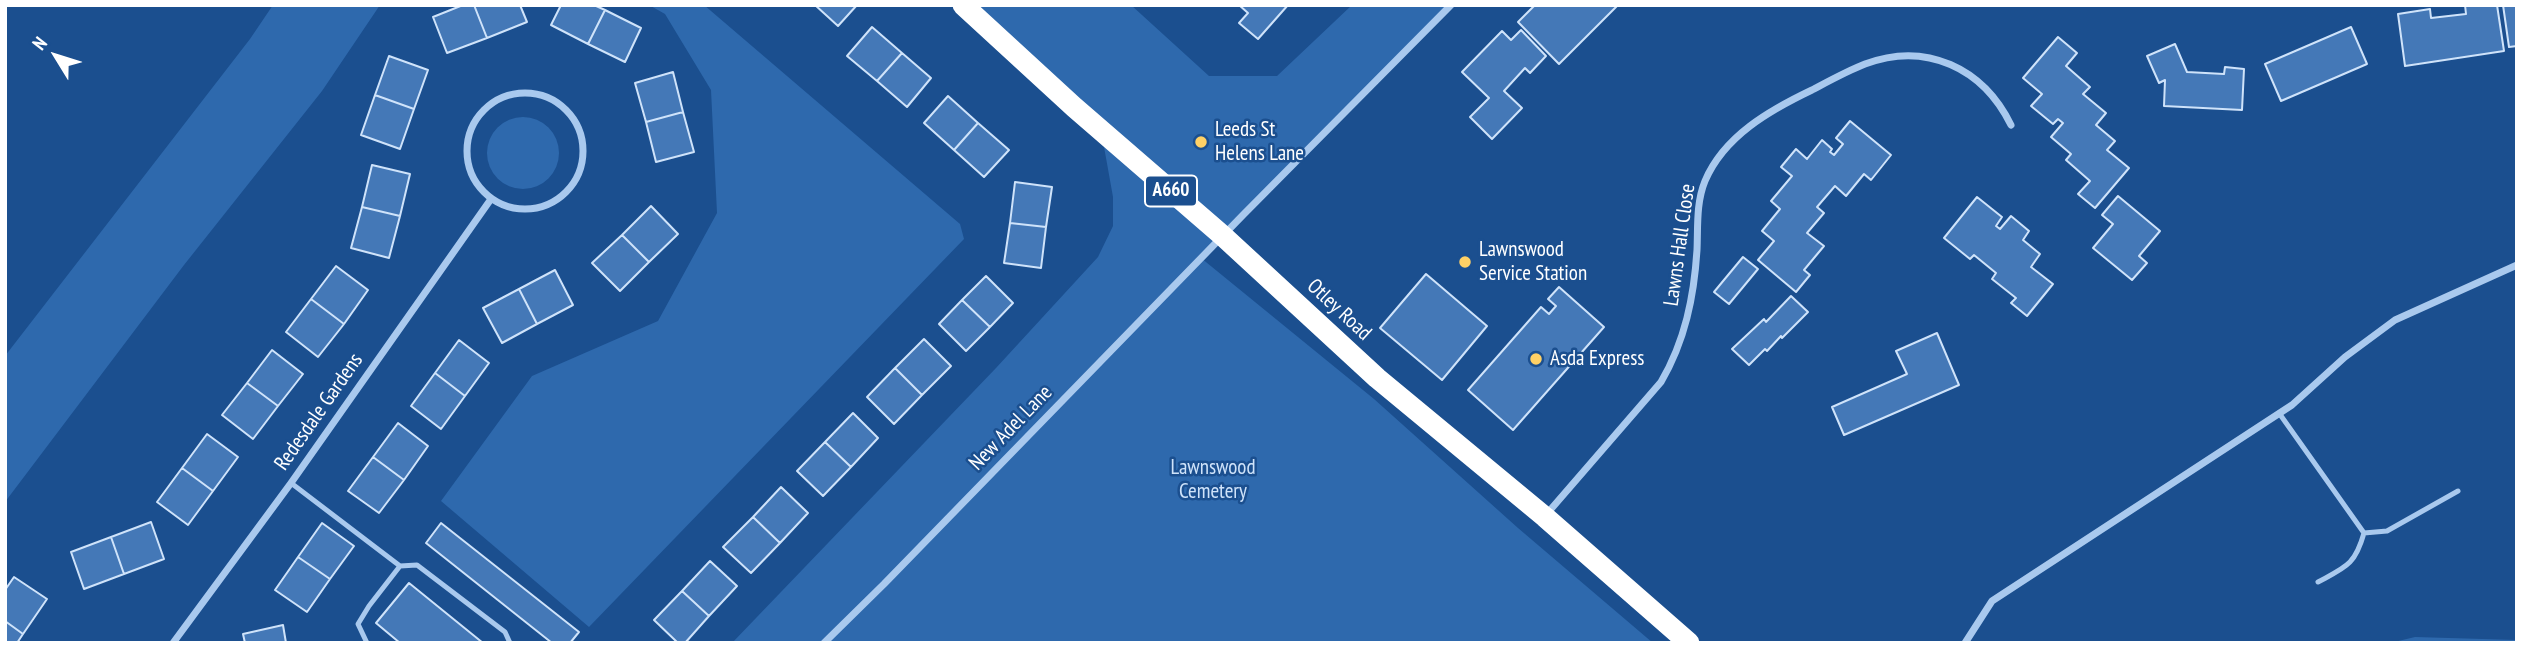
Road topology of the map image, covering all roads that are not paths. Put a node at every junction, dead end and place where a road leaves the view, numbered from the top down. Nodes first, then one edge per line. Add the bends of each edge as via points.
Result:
1 (963, 5) edge
2 (1451, 5) edge
3 (2011, 125) dead end
4 (492, 199) junction
5 (1223, 236) junction
6 (2517, 265) edge
7 (2279, 413) junction
8 (291, 483) junction
9 (2458, 491) dead end
10 (1545, 517) junction
11 (2364, 533) junction
12 (400, 566) junction
13 (2318, 582) dead end
14 (173, 643) edge
15 (367, 643) edge
16 (510, 643) edge
17 (824, 643) edge
18 (1689, 643) edge
19 (1965, 643) edge

1 - 5 highway, Otley Road / A660
2 - 5 street, New Adel Lane
3 - 10 street, Lawns Hall Close via 1989,91 1954,64 1901,57 1866,64 1787,102 1746,129 1721,154 1705,183 1698,213 1693,294 1675,358 1661,382
4 - 4 street via 477,185 469,166 472,126 490,104 508,94 538,93 557,101 582,133 583,163 576,182 559,199 540,208 526,210
4 - 8 street, Redesdale Gardens
5 - 10 highway, Otley Road / A660 via 1377,378
5 - 17 street, New Adel Lane
6 - 7 street via 2395,320
7 - 11 lane
7 - 19 street via 1992,601
8 - 12 lane
8 - 14 street, Redesdale Gardens
9 - 11 lane via 2387,531
10 - 18 highway, Otley Road / A660
11 - 13 lane via 2350,564
12 - 15 lane via 359,624
12 - 16 lane via 416,565 505,632

